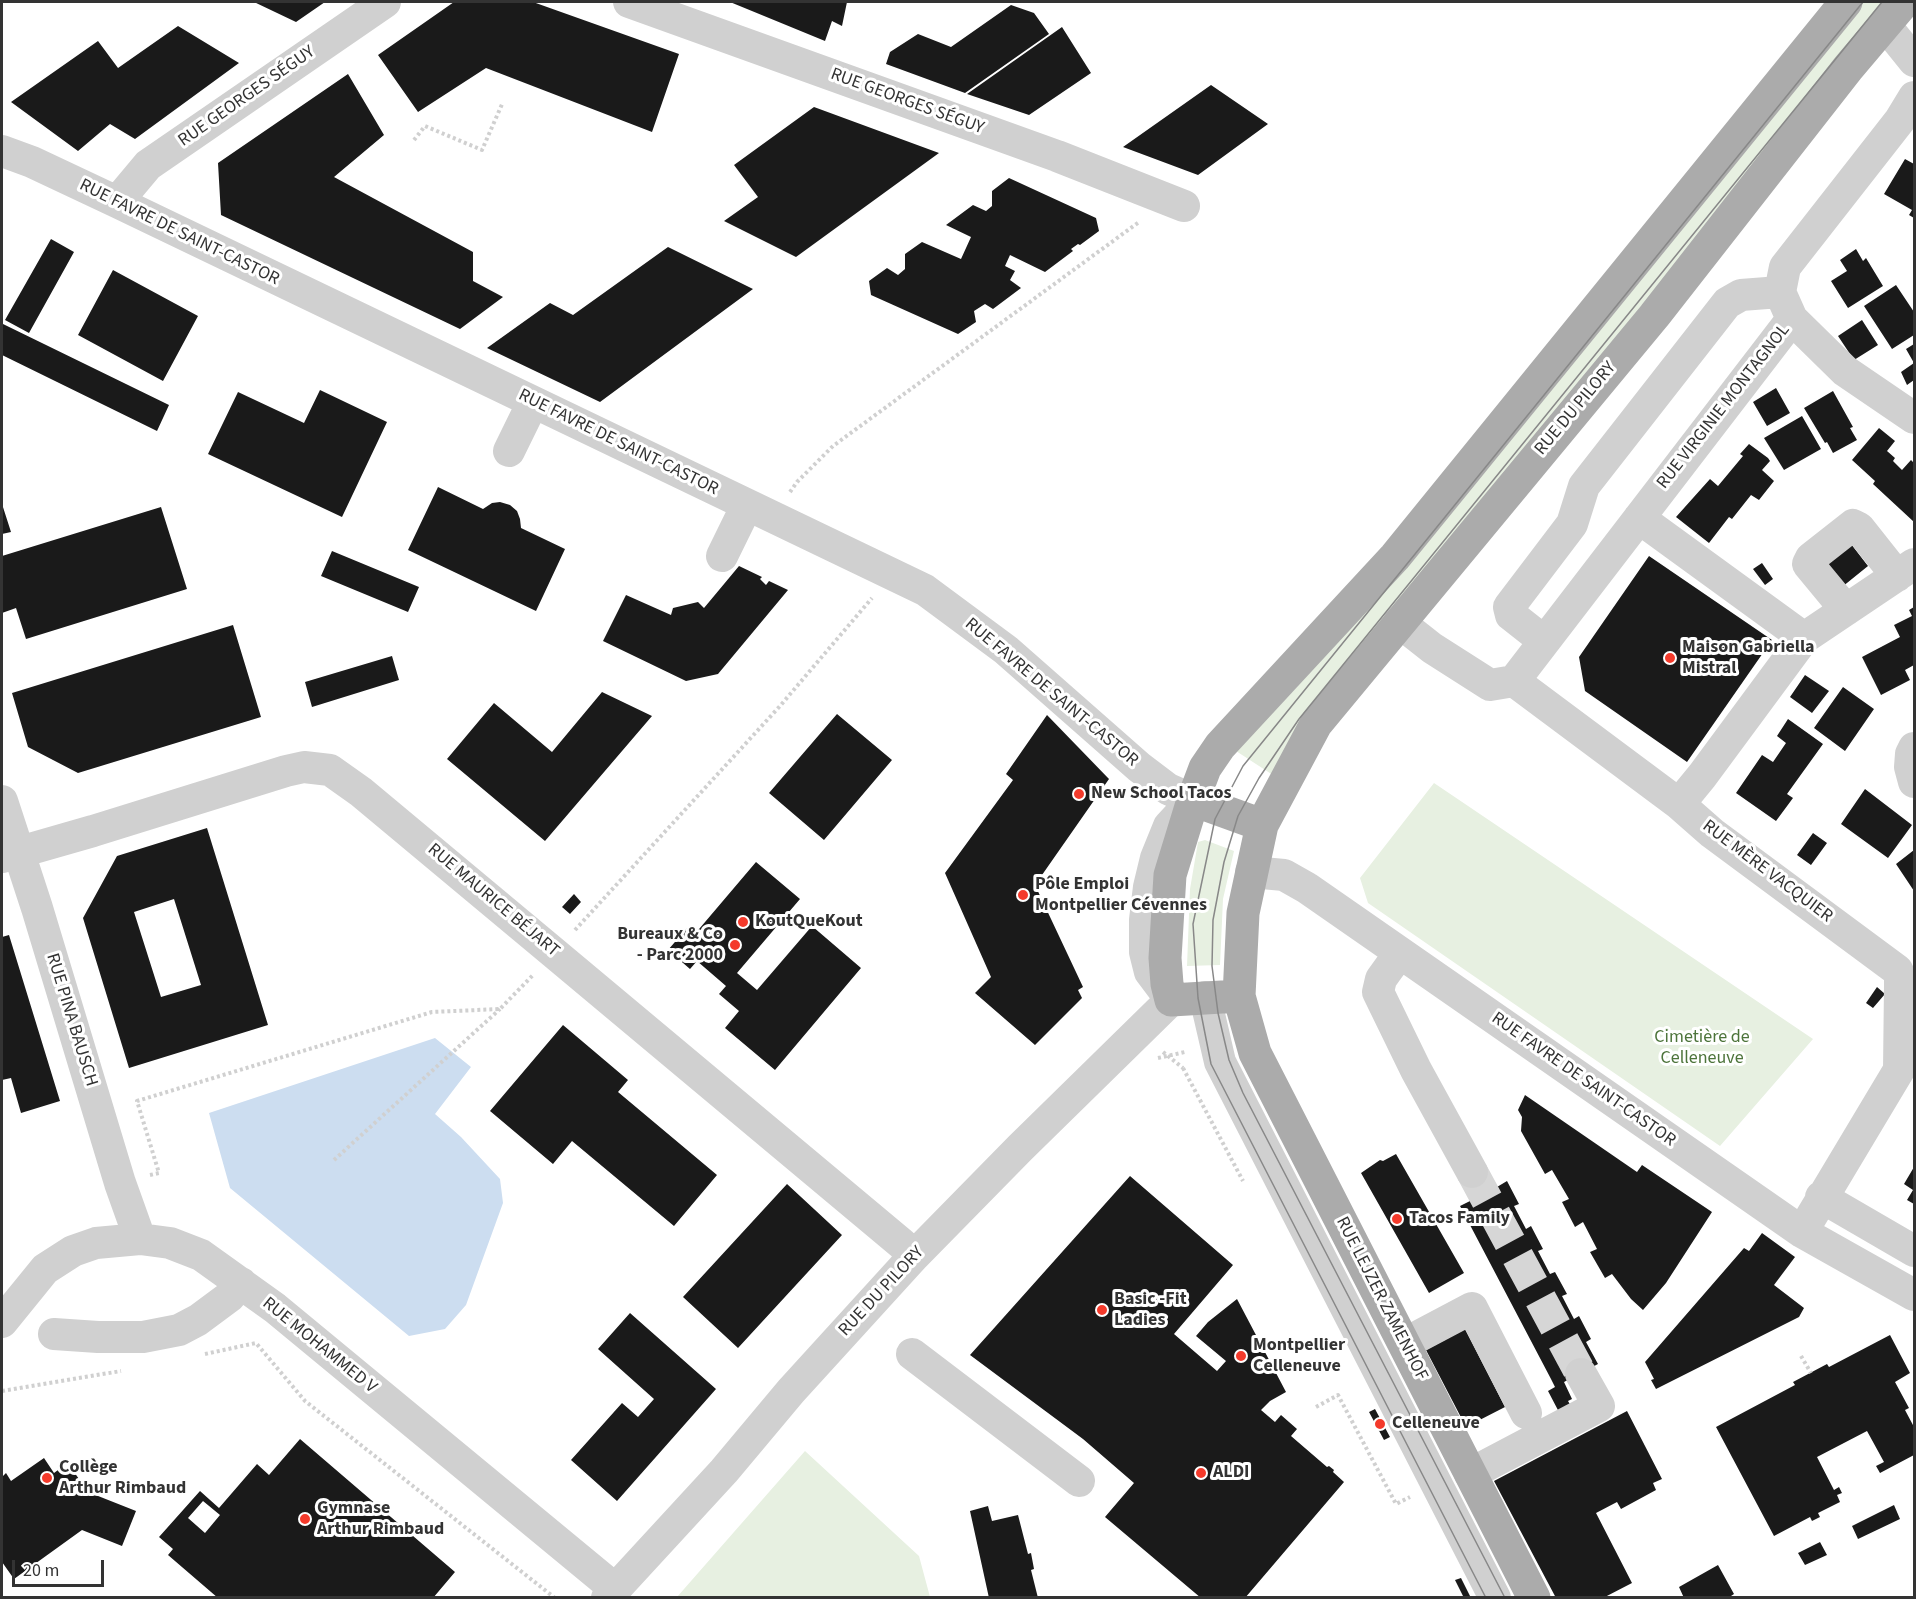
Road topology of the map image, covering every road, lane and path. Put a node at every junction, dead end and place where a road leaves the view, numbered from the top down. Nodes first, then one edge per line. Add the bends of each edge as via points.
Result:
1 (385, 2) edge
2 (628, 2) edge
3 (1846, 2) edge
4 (1895, 13) edge
5 (1914, 60) edge
6 (503, 102) dead end
7 (1910, 116) edge
8 (414, 140) dead end
9 (2, 151) edge
10 (117, 202) junction
11 (1176, 203) joint
12 (1786, 306) junction
13 (532, 402) junction
14 (1914, 418) edge
15 (509, 451) dead end
16 (759, 511) junction
17 (1639, 518) junction
18 (722, 556) dead end
19 (1906, 570) edge
20 (1846, 610) junction
21 (1399, 622) junction
22 (1804, 638) junction
23 (1544, 641) junction
24 (1514, 681) junction
25 (1914, 748) edge
26 (1914, 782) edge
27 (1193, 800) junction
28 (2, 801) edge
29 (1679, 804) junction
30 (1262, 825) junction
31 (10, 855) edge
32 (1251, 872) junction
33 (1399, 954) junction
34 (1239, 996) junction
35 (1206, 997) junction
36 (1171, 1000) junction
37 (500, 1009) dead end
38 (1906, 1071) edge
39 (334, 1160) dead end
40 (1472, 1172) tunnel mouth
41 (1821, 1197) junction
42 (1802, 1232) junction
43 (140, 1239) junction
44 (1914, 1251) edge
45 (914, 1256) junction
46 (241, 1283) junction
47 (1914, 1295) edge
48 (2, 1322) edge
49 (54, 1334) dead end
50 (1404, 1344) junction
51 (912, 1354) dead end
52 (200, 1355) dead end
53 (1801, 1356) dead end
54 (122, 1370) dead end
55 (1810, 1373) dead end
56 (1581, 1374) tunnel mouth
57 (2, 1391) edge
58 (1526, 1413) dead end
59 (1470, 1474) junction
60 (1079, 1481) dead end
61 (611, 1593) edge
62 (555, 1598) edge
63 (1495, 1598) edge
64 (1534, 1598) edge

1 - 10 street, RUE GEORGES SÉGUY via 148,165
2 - 11 street, RUE GEORGES SÉGUY via 1057,156
3 - 27 main road via 1395,557 1220,746 1205,768
4 - 5 street
4 - 21 main road, RUE DU PILORY via 1654,316
6 - 8 path via 482,150 425,126
7 - 12 street, RUE VIRGINIE MONTAGNOL via 1785,267
9 - 10 street, RUE FAVRE DE SAINT-CASTOR
10 - 13 street, RUE FAVRE DE SAINT-CASTOR
11 - 16 path via 833,446 797,482
12 - 14 street via 1845,371
12 - 17 street, RUE VIRGINIE MONTAGNOL
12 - 23 street via 1741,295 1727,303 1584,486 1572,524 1509,607 1511,615
13 - 15 street
13 - 16 street, RUE FAVRE DE SAINT-CASTOR
16 - 18 street
16 - 27 street, RUE FAVRE DE SAINT-CASTOR via 925,590 1006,650 1139,767 1168,789
17 - 22 street
17 - 23 street, RUE VIRGINIE MONTAGNOL
19 - 20 street
19 - 20 street via 1853,525 1808,564
20 - 22 street
21 - 24 street via 1490,685
21 - 30 main road, RUE DU PILORY via 1316,724
22 - 29 street
23 - 24 street, RUE VIRGINIE MONTAGNOL
24 - 29 street, RUE MÈRE VACQUIER
25 - 26 street via 1910,767
27 - 30 main road
27 - 36 main road via 1170,875 1165,958
28 - 31 street, RUE PINA BAUSCH
29 - 38 street, RUE MÈRE VACQUIER via 1712,833 1897,970
30 - 32 main road, RUE DU PILORY
31 - 43 street, RUE PINA BAUSCH
31 - 45 street, RUE MAURICE BÉJART via 286,771 304,767 330,770 472,884
32 - 33 street, RUE FAVRE DE SAINT-CASTOR via 1284,875
32 - 34 main road, RUE LEJZER ZAMENHOF via 1243,913
33 - 40 street via 1381,979 1378,992
33 - 42 street, RUE FAVRE DE SAINT-CASTOR
34 - 35 main road
34 - 50 main road, RUE LEJZER ZAMENHOF via 1255,1053
35 - 36 main road
35 - 63 street via 1220,1062
36 - 45 street, RUE DU PILORY
37 - 39 path
38 - 41 street, RUE MÈRE VACQUIER
41 - 42 street, RUE MÈRE VACQUIER
41 - 44 street
42 - 47 street, RUE FAVRE DE SAINT-CASTOR
43 - 46 street, RUE MOHAMMED V via 170,1243 201,1255
43 - 48 street, RUE MOHAMMED V via 73,1251 45,1269
45 - 61 street, RUE DU PILORY
46 - 49 street via 198,1320 179,1330 143,1337
46 - 61 street, RUE MOHAMMED V
50 - 58 street via 1472,1308
50 - 59 main road, RUE LEJZER ZAMENHOF
51 - 60 street
52 - 62 path via 256,1343 305,1401
53 - 55 path
54 - 57 path
56 - 59 street via 1599,1406
59 - 64 main road, RUE LEJZER ZAMENHOF

